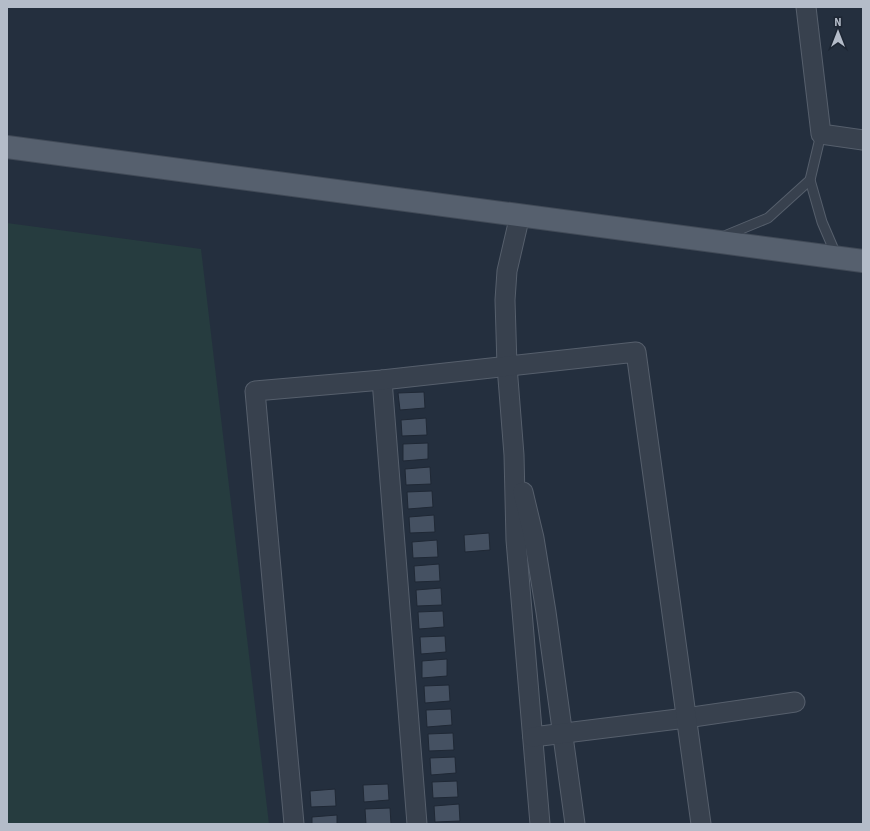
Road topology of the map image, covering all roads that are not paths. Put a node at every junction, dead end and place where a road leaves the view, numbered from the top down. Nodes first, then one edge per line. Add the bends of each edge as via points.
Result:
1 (806, 7) edge
2 (821, 134) junction
3 (863, 140) edge
4 (7, 147) edge
5 (810, 180) junction
6 (520, 215) junction
7 (712, 240) junction
8 (838, 258) junction
9 (863, 261) edge
10 (507, 366) junction
11 (382, 380) junction
12 (514, 455) junction
13 (795, 702) dead end
14 (686, 718) junction
15 (564, 733) junction
16 (533, 737) junction
17 (294, 824) edge
18 (418, 824) edge
19 (540, 824) edge
20 (575, 824) edge
21 (701, 824) edge

1 - 2 street
2 - 3 street
2 - 5 lane
4 - 6 main road
5 - 7 lane via 768,218
5 - 8 lane via 822,222
6 - 7 main road
6 - 10 street via 507,271
7 - 8 main road
8 - 9 main road
10 - 11 street
10 - 12 street
10 - 14 street via 636,352
11 - 17 street via 255,391
11 - 18 street
12 - 15 street via 534,538
12 - 16 street via 516,540
13 - 14 street
14 - 15 street
14 - 21 street
15 - 16 street
15 - 20 street
16 - 19 street

